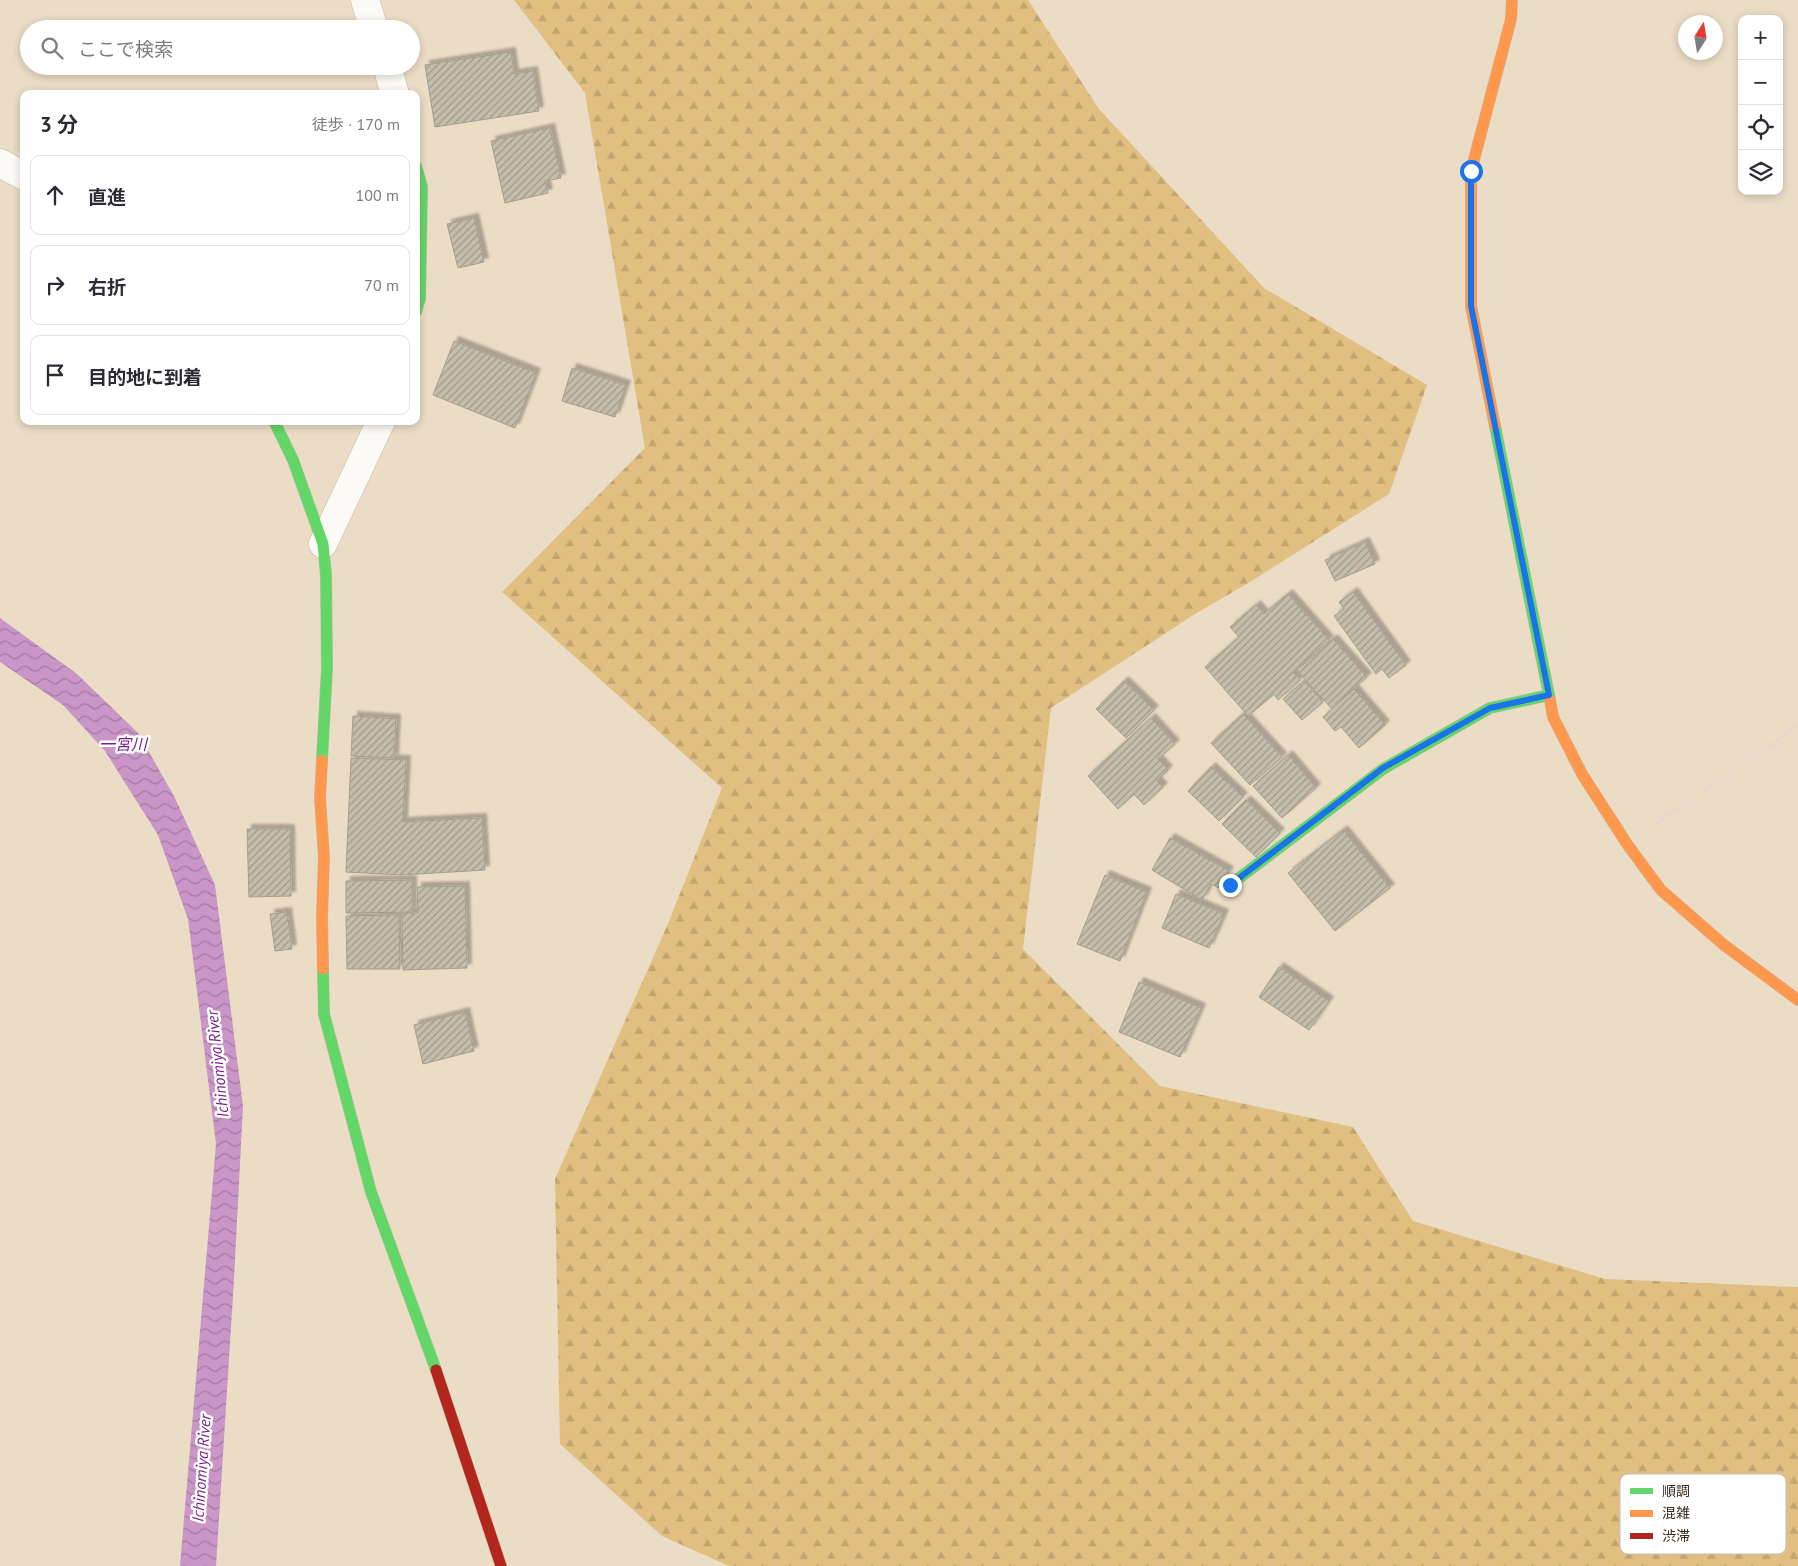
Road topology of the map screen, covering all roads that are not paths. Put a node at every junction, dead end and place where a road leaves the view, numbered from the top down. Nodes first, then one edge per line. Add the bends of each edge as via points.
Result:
1 (365, 0) edge
2 (1512, 0) edge
3 (371, 20) edge
4 (390, 75) edge
5 (394, 90) edge
6 (0, 163) edge
7 (20, 174) edge
8 (420, 181) edge
9 (420, 298) edge
10 (276, 425) edge
11 (378, 425) edge
12 (323, 544) junction
13 (1549, 695) junction
14 (1230, 885) dead end
15 (1798, 1000) edge
16 (502, 1566) edge

1 - 3 street
2 - 13 street via 1511,20 1471,171 1471,306
4 - 5 street
6 - 7 street
8 - 9 street
10 - 12 street via 294,460
11 - 12 street
12 - 16 street via 327,658 320,798 324,857 324,1014 371,1192 440,1380
13 - 14 street via 1490,708 1383,768
13 - 15 street via 1553,717 1582,774 1661,890 1724,945

